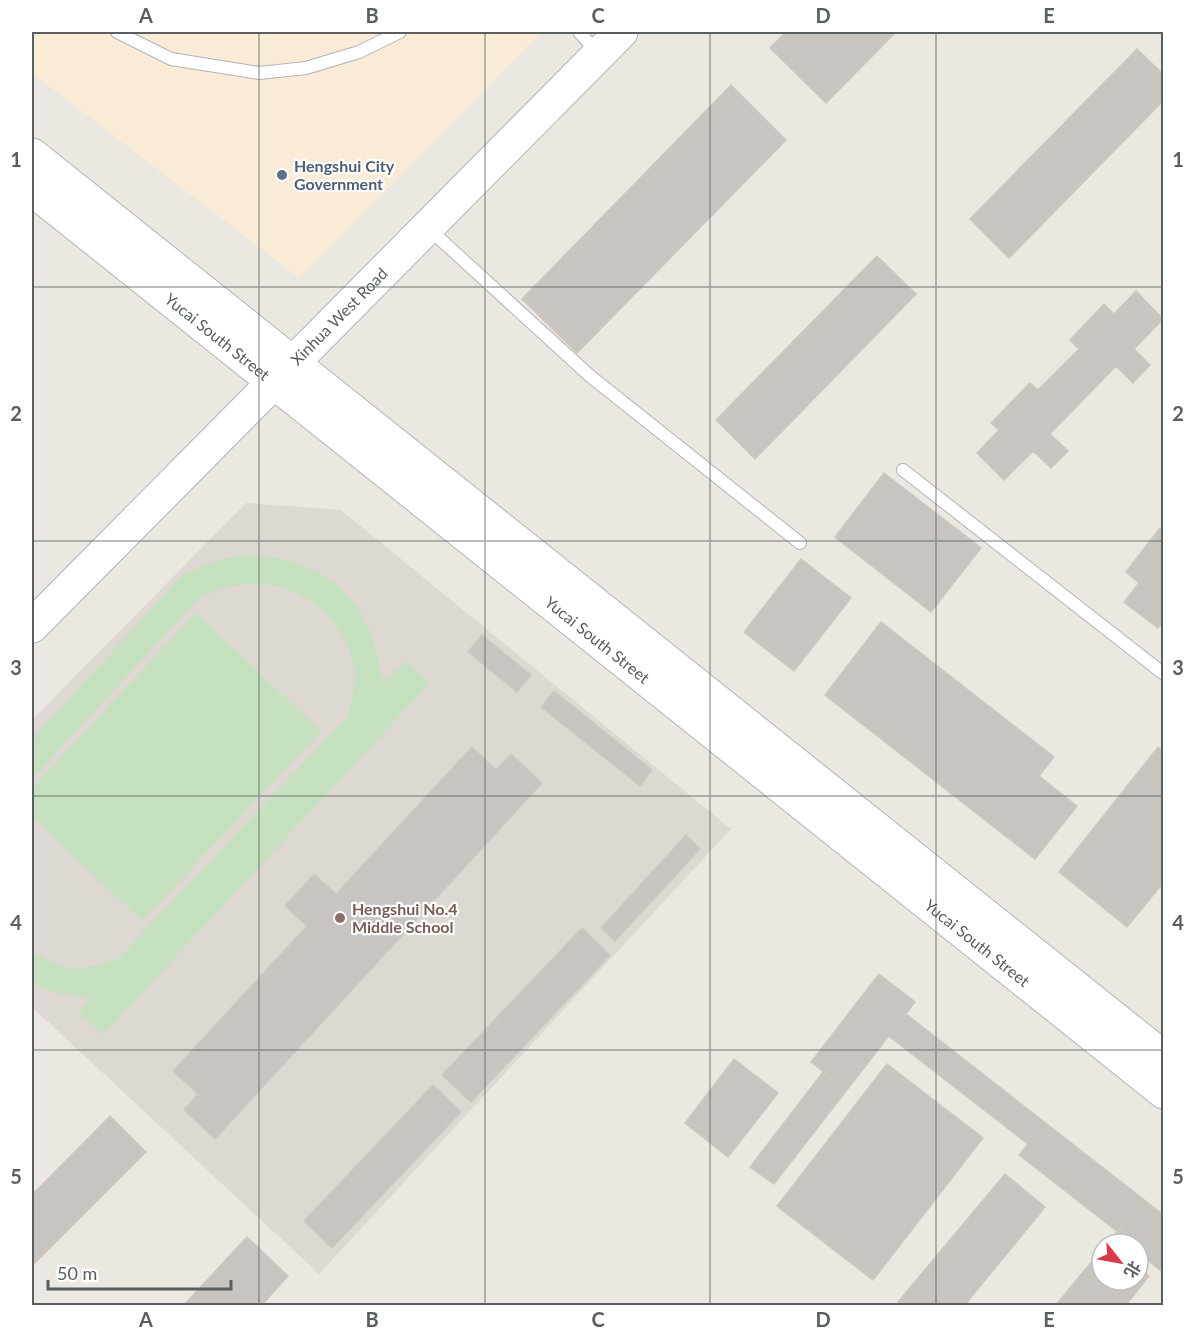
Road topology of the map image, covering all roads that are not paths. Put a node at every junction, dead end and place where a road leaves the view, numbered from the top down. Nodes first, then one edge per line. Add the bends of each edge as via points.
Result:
1 (117, 32) edge
2 (400, 32) edge
3 (600, 39) edge
4 (32, 155) edge
5 (32, 189) edge
6 (427, 227) junction
7 (283, 372) junction
8 (903, 470) dead end
9 (800, 543) dead end
10 (32, 626) edge
11 (1164, 674) edge
12 (1164, 1058) edge
13 (1164, 1092) edge

1 - 2 lane via 171,59 259,74 306,68 359,52
3 - 6 main road, Xinhua West Road
4 - 7 main road, Yucai South Street
5 - 7 main road, Yucai South Street
6 - 7 main road, Xinhua West Road
6 - 9 lane via 590,376
7 - 10 main road, Xinhua West Road
7 - 12 main road, Yucai South Street
7 - 13 main road, Yucai South Street
8 - 11 lane

